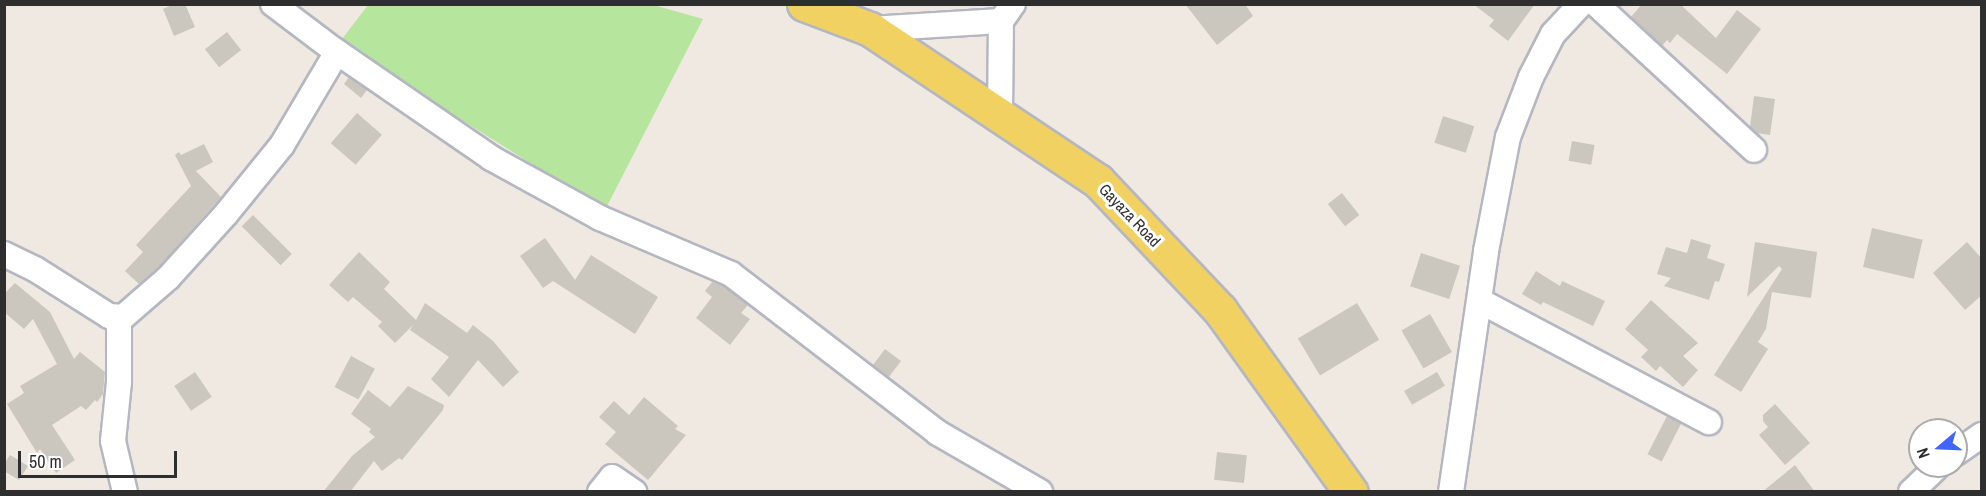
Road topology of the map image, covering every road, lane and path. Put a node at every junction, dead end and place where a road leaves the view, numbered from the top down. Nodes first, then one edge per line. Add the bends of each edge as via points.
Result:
1 (273, 4) edge
2 (804, 4) edge
3 (1581, 4) edge
4 (1596, 4) edge
5 (1007, 13) edge
6 (870, 29) junction
7 (337, 52) junction
8 (1000, 116) junction
9 (1754, 150) dead end
10 (4, 254) edge
11 (1480, 301) junction
12 (119, 318) junction
13 (1709, 422) dead end
14 (1982, 435) edge
15 (1968, 445) edge
16 (1926, 478) edge
17 (125, 492) edge
18 (600, 492) edge
19 (634, 492) edge
20 (1040, 492) edge
21 (1351, 492) edge
22 (1451, 492) edge
23 (1911, 492) edge

1 - 7 street
2 - 6 main road, Gayaza Road
3 - 11 street via 1552,34 1508,137
4 - 9 street
5 - 6 street
5 - 8 street
6 - 8 main road, Gayaza Road
7 - 12 street via 282,145 226,214 168,278
7 - 20 street via 501,163 600,218 731,274 938,433
8 - 21 main road, Gayaza Road via 1098,181 1212,301
10 - 12 street via 109,316
11 - 13 street
11 - 22 street
12 - 17 street via 119,382 113,441
14 - 15 street
16 - 23 street
18 - 19 street via 612,477

